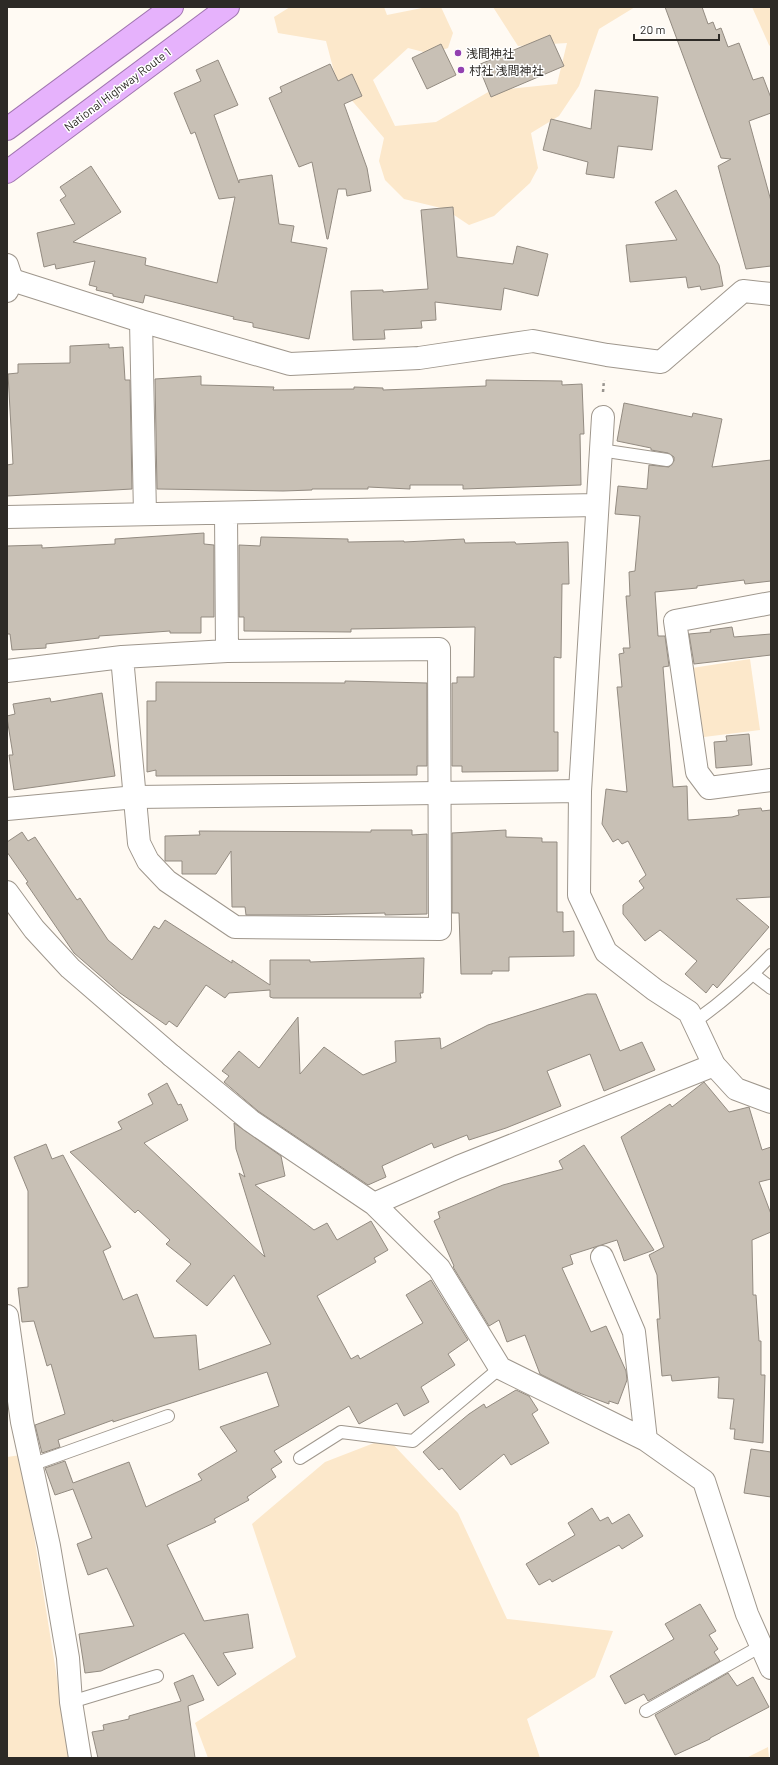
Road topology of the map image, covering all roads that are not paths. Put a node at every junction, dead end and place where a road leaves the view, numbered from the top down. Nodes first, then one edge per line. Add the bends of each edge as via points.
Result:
1 (172, 7) edge
2 (228, 7) edge
3 (7, 129) edge
4 (7, 172) edge
5 (9, 279) edge
6 (771, 294) edge
7 (141, 321) junction
8 (603, 416) road end
9 (600, 450) junction
10 (667, 460) dead end
11 (596, 506) junction
12 (226, 513) junction
13 (145, 514) junction
14 (7, 517) edge
15 (771, 603) edge
16 (227, 651) junction
17 (122, 657) junction
18 (7, 671) edge
19 (771, 780) edge
20 (580, 791) junction
21 (440, 792) junction
22 (136, 797) junction
23 (7, 809) edge
24 (7, 892) edge
25 (771, 955) edge
26 (753, 974) junction
27 (771, 988) edge
28 (694, 1022) junction
29 (714, 1065) junction
30 (771, 1102) edge
31 (374, 1204) junction
32 (602, 1257) dead end
33 (7, 1316) edge
34 (500, 1368) junction
35 (168, 1416) dead end
36 (646, 1440) junction
37 (300, 1458) dead end
38 (31, 1465) junction
39 (761, 1646) junction
40 (771, 1668) edge
41 (157, 1676) dead end
42 (71, 1702) junction
43 (646, 1711) dead end
44 (80, 1758) edge

1 - 3 highway
2 - 4 highway, National Highway Route 1
5 - 7 street
6 - 7 street via 743,291 661,362 533,341 418,358 290,364
7 - 13 street
8 - 9 street
9 - 10 lane
9 - 11 street
11 - 12 street
11 - 20 street
12 - 13 street
12 - 16 street
13 - 14 street
15 - 19 street via 675,621 697,772 709,788
16 - 17 street
16 - 21 street via 439,649
17 - 18 street
17 - 22 street
20 - 21 street
20 - 28 street via 579,895 606,952 655,990 689,1012
21 - 22 street
21 - 22 street via 440,929 236,927 167,881 148,861 139,844
22 - 23 street
24 - 31 street via 34,930 70,968 172,1056 251,1121
25 - 26 lane
26 - 27 lane
26 - 28 lane
28 - 29 street
29 - 30 street via 736,1089
29 - 31 street via 458,1167
31 - 34 street via 439,1268
32 - 36 street via 634,1332
33 - 38 street via 22,1422
34 - 36 street
34 - 37 lane via 413,1441 341,1432
35 - 38 lane
36 - 39 street via 704,1481 747,1614
38 - 42 street via 68,1658
39 - 40 street
39 - 43 lane
41 - 42 lane
42 - 44 street

